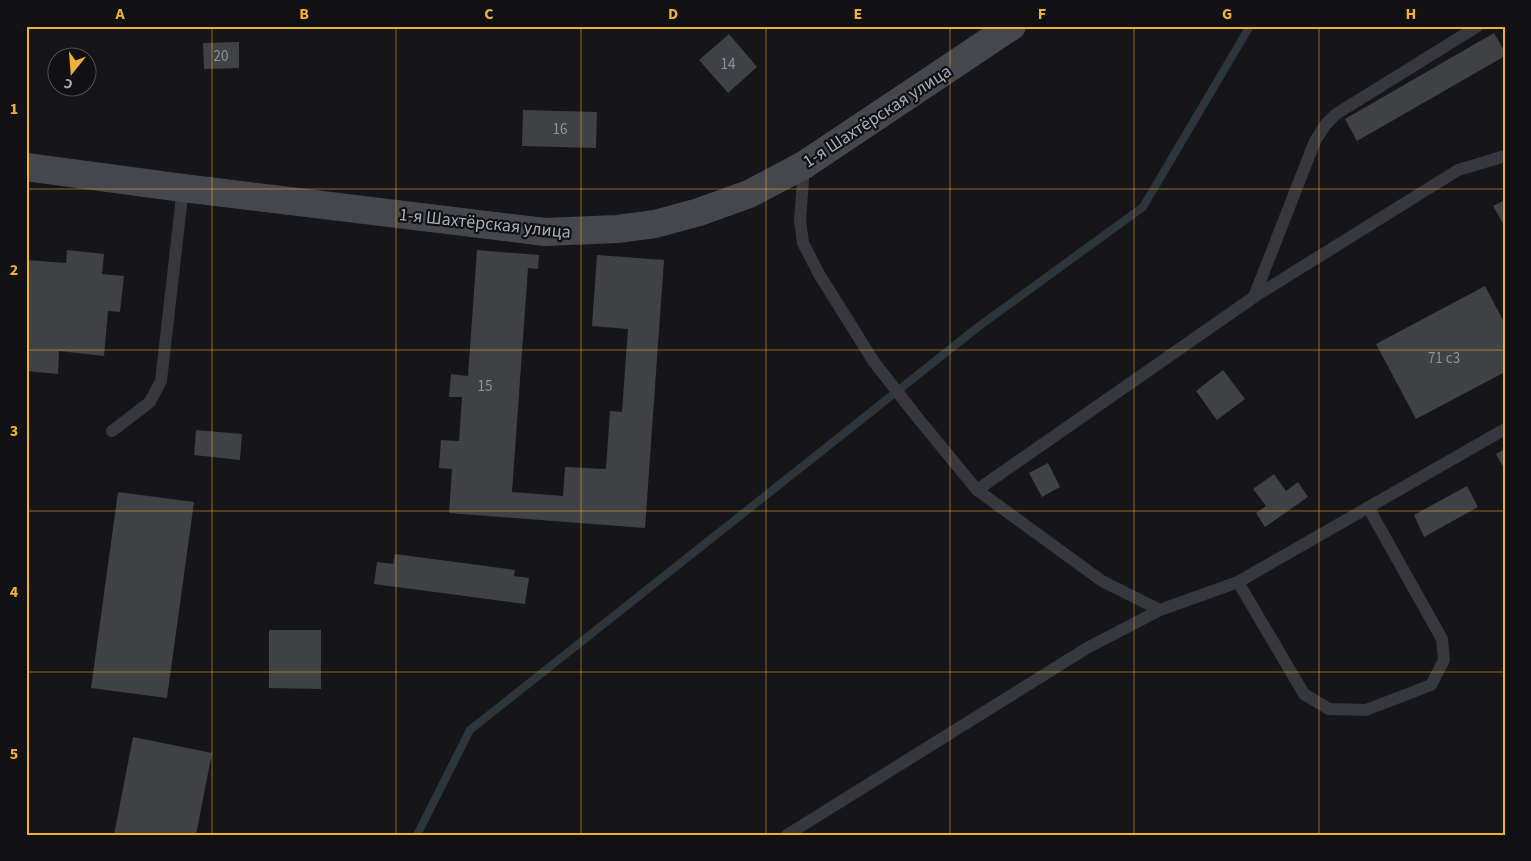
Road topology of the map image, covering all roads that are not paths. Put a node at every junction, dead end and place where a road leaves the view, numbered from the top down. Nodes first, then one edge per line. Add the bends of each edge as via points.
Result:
1 (1012, 26) edge
2 (1478, 26) edge
3 (1505, 156) edge
4 (804, 165) junction
5 (26, 167) edge
6 (183, 188) junction
7 (1254, 298) junction
8 (1505, 429) edge
9 (112, 431) dead end
10 (976, 490) junction
11 (1368, 507) junction
12 (1238, 582) junction
13 (1160, 610) junction
14 (787, 835) edge

1 - 4 street, 1-я Шахтёрская улица
2 - 7 lane via 1336,114 1326,124 1315,141
3 - 7 lane via 1458,170
4 - 6 street, 1-я Шахтёрская улица via 749,194 698,212 655,224 579,232 545,232
4 - 10 lane via 800,220 803,243 819,274 874,362
5 - 6 street, 1-я Шахтёрская улица
6 - 9 lane via 161,382 150,402
7 - 10 lane
8 - 11 lane
10 - 13 lane via 1102,581
11 - 12 lane
11 - 12 lane via 1442,638 1444,660 1431,685 1366,710 1329,708 1304,694
12 - 13 lane
13 - 14 lane via 1087,648

